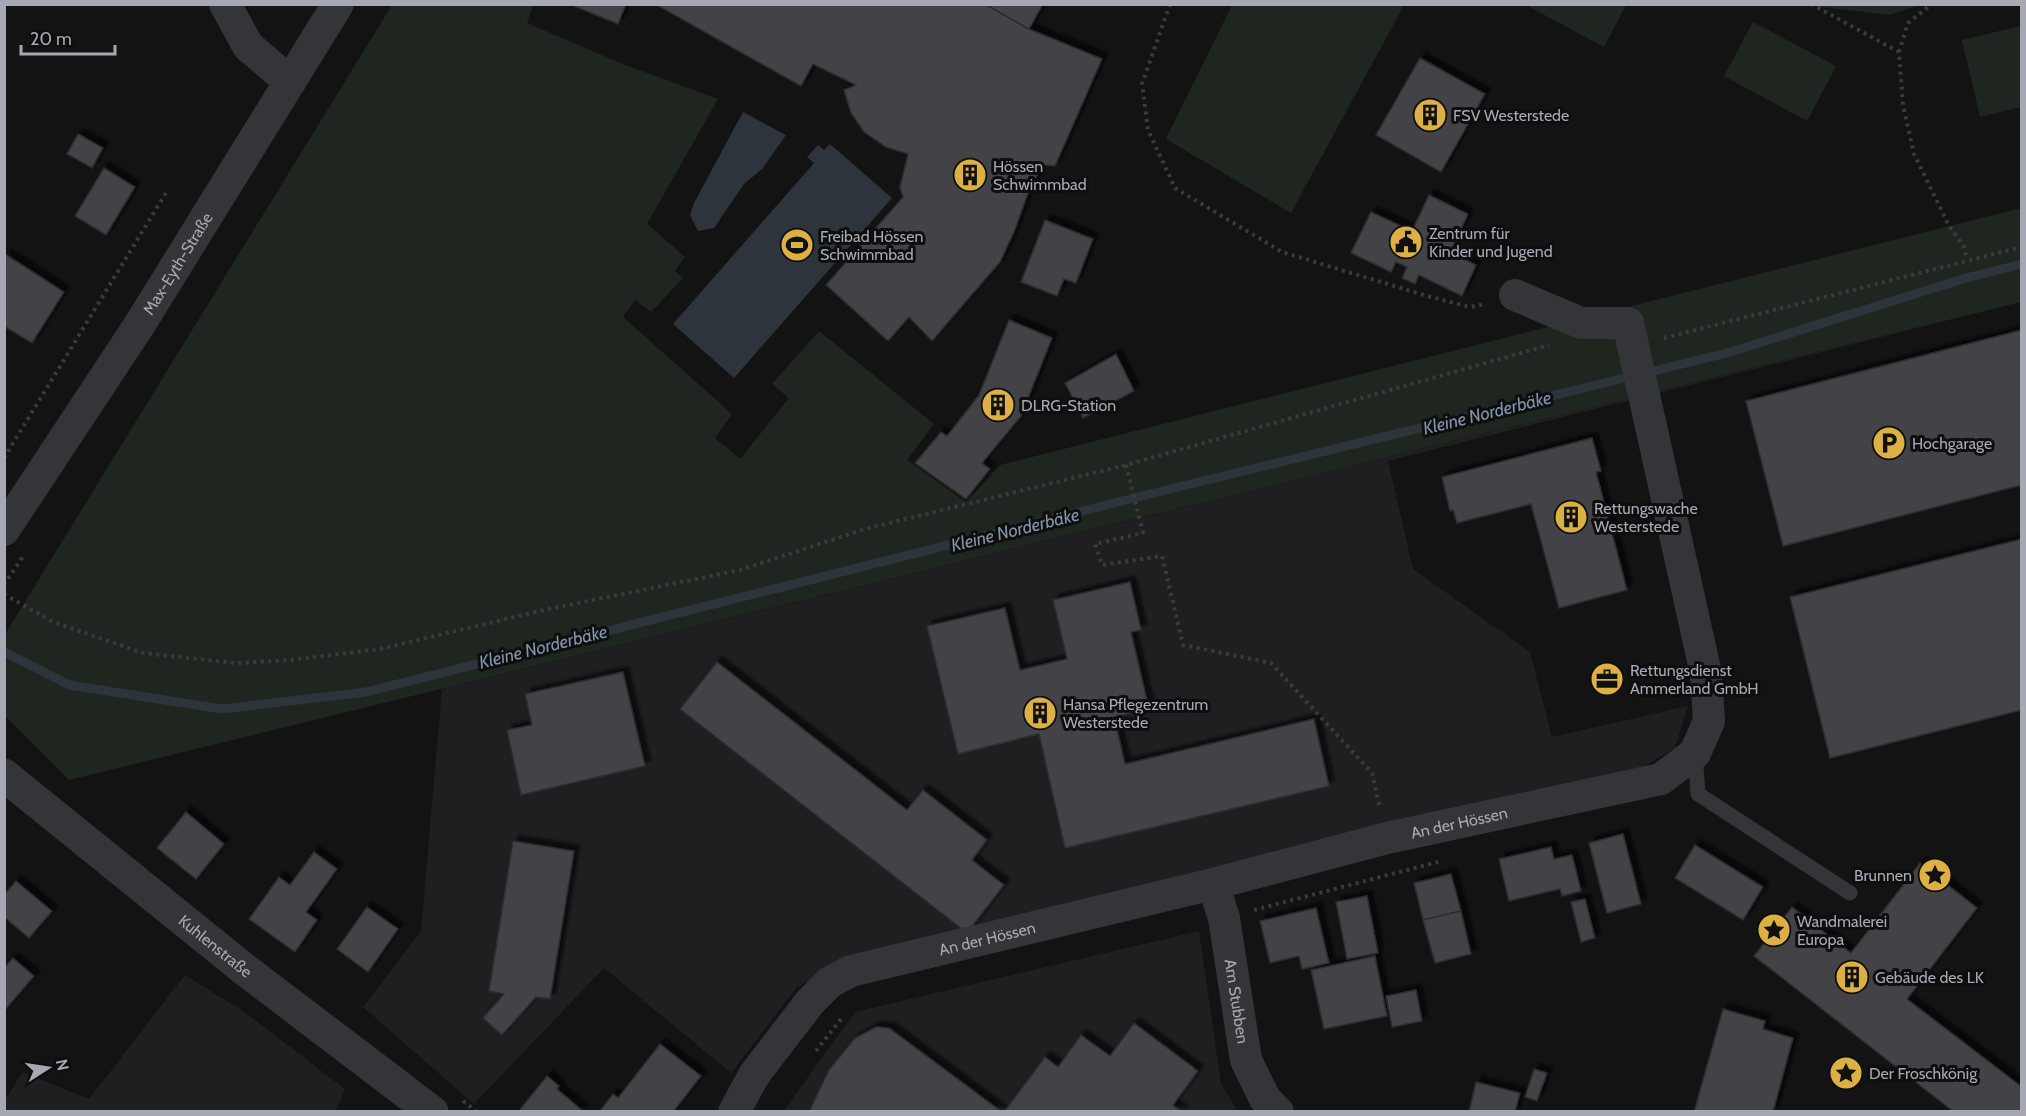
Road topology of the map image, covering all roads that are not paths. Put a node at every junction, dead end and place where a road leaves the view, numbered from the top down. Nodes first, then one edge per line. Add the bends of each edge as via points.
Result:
1 (225, 4) edge
2 (338, 4) edge
3 (290, 82) junction
4 (1515, 295) road end
5 (4, 530) edge
6 (1695, 753) junction
7 (4, 774) edge
8 (1213, 884) junction
9 (1850, 893) dead end
10 (432, 1112) edge
11 (734, 1112) edge
12 (1278, 1112) edge

1 - 3 street via 248,46
2 - 3 street, Max-Eyth-Straße
3 - 5 street, Max-Eyth-Straße via 140,324
4 - 6 street, An der Hössen via 1581,323 1628,323 1706,675 1709,721
6 - 8 street, An der Hössen via 1661,779 1387,838
6 - 9 lane via 1698,794
7 - 10 street, Kuhlenstraße via 262,984
8 - 11 street, An der Hössen via 851,971 830,982 810,1002 754,1075
8 - 12 street, Am Stubben via 1224,918 1246,1060 1265,1099

